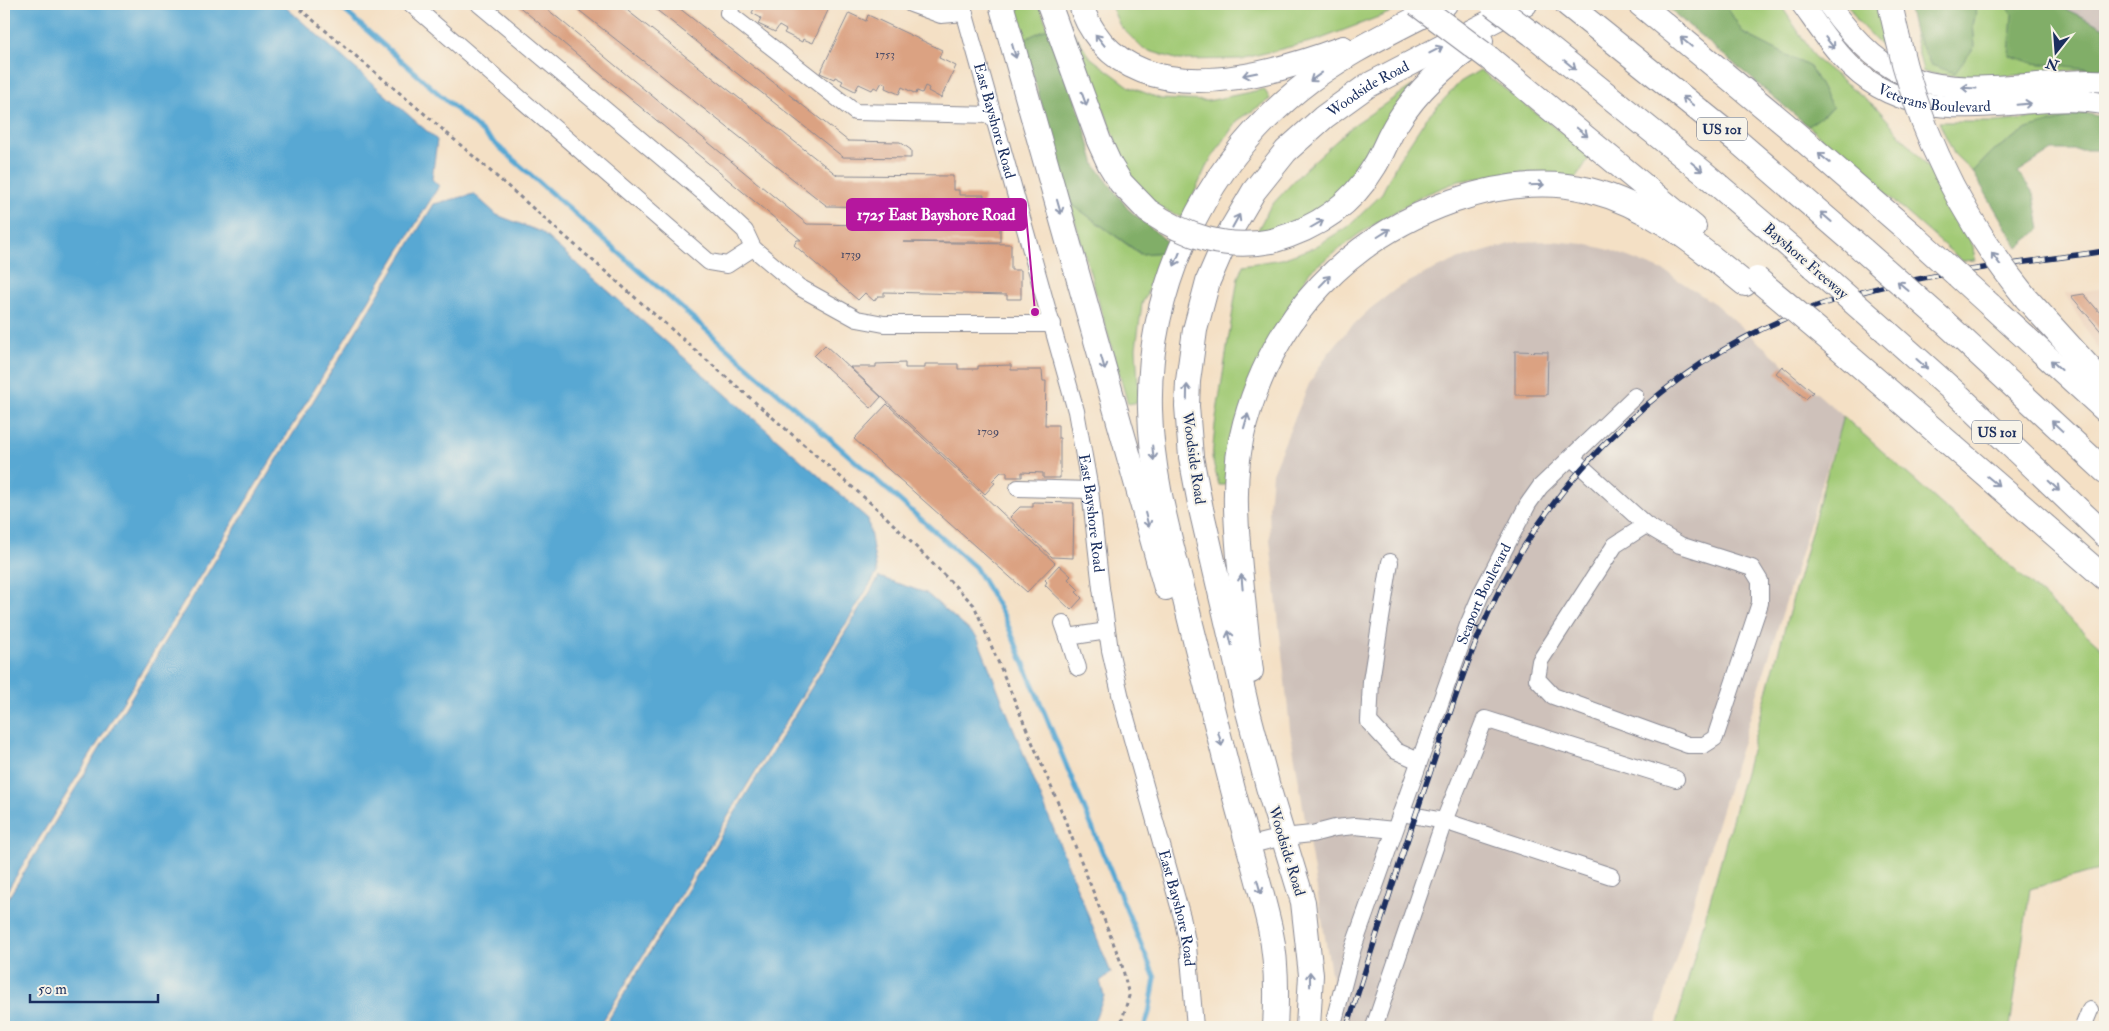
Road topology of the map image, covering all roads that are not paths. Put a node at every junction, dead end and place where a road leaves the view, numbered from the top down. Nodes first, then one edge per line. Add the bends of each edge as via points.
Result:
1 (411, 4) edge
2 (479, 4) edge
3 (733, 4) edge
4 (911, 4) edge
5 (1001, 4) edge
6 (1049, 4) edge
7 (1081, 4) edge
8 (1445, 4) edge
9 (1492, 4) edge
10 (1525, 4) edge
11 (1540, 4) edge
12 (1640, 4) edge
13 (1802, 4) edge
14 (1828, 4) edge
15 (1890, 4) edge
16 (964, 8) edge
17 (1572, 8) edge
18 (1418, 11) edge
19 (2105, 81) edge
20 (2105, 104) edge
21 (994, 115) junction
22 (753, 248) junction
23 (1751, 281) junction
24 (1053, 324) junction
25 (2105, 385) edge
26 (1635, 396) dead end
27 (2105, 410) edge
28 (1572, 458) junction
29 (2105, 471) edge
30 (1018, 488) dead end
31 (1090, 490) junction
32 (1646, 525) junction
33 (2105, 534) edge
34 (1390, 562) dead end
35 (2105, 578) edge
36 (1107, 631) junction
37 (1078, 668) dead end
38 (1208, 692) junction
39 (1419, 761) junction
40 (1676, 779) dead end
41 (1268, 787) junction
42 (1401, 813) junction
43 (1444, 821) junction
44 (1394, 830) junction
45 (1283, 837) junction
46 (1247, 846) junction
47 (1611, 876) dead end
48 (2090, 1010) dead end
49 (1335, 1017) dead end
50 (1195, 1027) edge
51 (1275, 1027) edge
52 (1308, 1027) edge
53 (1374, 1027) edge
54 (2084, 1027) edge

1 - 22 street via 709,262 727,265
2 - 22 street via 704,193 745,231
3 - 21 street via 728,12 855,112
4 - 16 street via 941,15
5 -> 38 highway via 1165,585
6 -> 11 highway, bridge via 1099,141 1121,183 1148,211 1180,231 1218,243 1254,244 1310,228 1343,205 1366,180 1408,107 1434,78 1468,49
18 -> 7 highway via 1347,47 1289,65 1239,76 1184,80 1138,70 1110,52 1088,24
8 - 18 highway
9 -> 33 highway, Bayshore Freeway / US 101, bridge via 1704,173 1809,263 1958,395
41 -> 10 highway, Woodside Road via 1227,626 1191,457 1188,381 1194,330 1208,281 1228,235 1254,191 1305,133 1367,86
27 -> 12 highway, bridge via 1914,236
13 -> 20 main road, Veterans Boulevard via 1844,60 1879,87 1900,97 1949,108 2068,100
19 -> 14 main road, Veterans Boulevard via 2077,80 1978,88 1928,83 1891,69 1876,58 1859,43
25 -> 15 highway, bridge via 2026,298 1986,247 1965,212 1943,170 1913,94
16 - 21 street, East Bayshore Road
29 -> 17 highway, US 101, bridge via 1863,250 1736,140
18 -> 23 highway, bridge via 1489,58 1592,140
18 -> 38 highway via 1301,88 1259,126 1209,193 1183,242 1173,269 1153,351 1151,435 1163,509
21 - 24 street, East Bayshore Road
22 - 24 street via 799,287 857,319 884,324
23 -> 35 highway, bridge via 2025,506
41 -> 23 highway via 1254,702 1237,531 1240,450 1253,400 1275,350 1326,279 1365,245 1412,218 1467,196 1501,188 1542,184 1588,190 1639,208
24 - 31 street, East Bayshore Road via 1076,411
26 - 28 street, Seaport Boulevard
28 - 32 street
28 - 39 street, Seaport Boulevard via 1540,487 1528,504 1482,592
30 - 31 street
31 - 36 street, East Bayshore Road
32 - 32 street via 1680,545 1752,568 1760,581 1760,603 1715,738 1704,745 1688,745 1553,696 1537,679 1540,661 1615,545
34 - 39 street via 1371,681 1370,722 1396,751
36 - 37 street via 1065,630
36 - 50 street, East Bayshore Road via 1123,707 1182,918 1188,946
38 -> 46 highway
39 - 42 street, Seaport Boulevard
40 - 43 street via 1485,719
41 - 45 highway, Woodside Road
42 - 43 street
42 - 44 street, Seaport Boulevard
43 - 47 street
43 - 53 street
44 - 45 street via 1355,826
44 - 49 street, Seaport Boulevard via 1353,948
45 - 46 street
52 -> 45 highway, Woodside Road via 1310,975 1303,902
46 -> 51 highway via 1274,951
48 - 54 street

